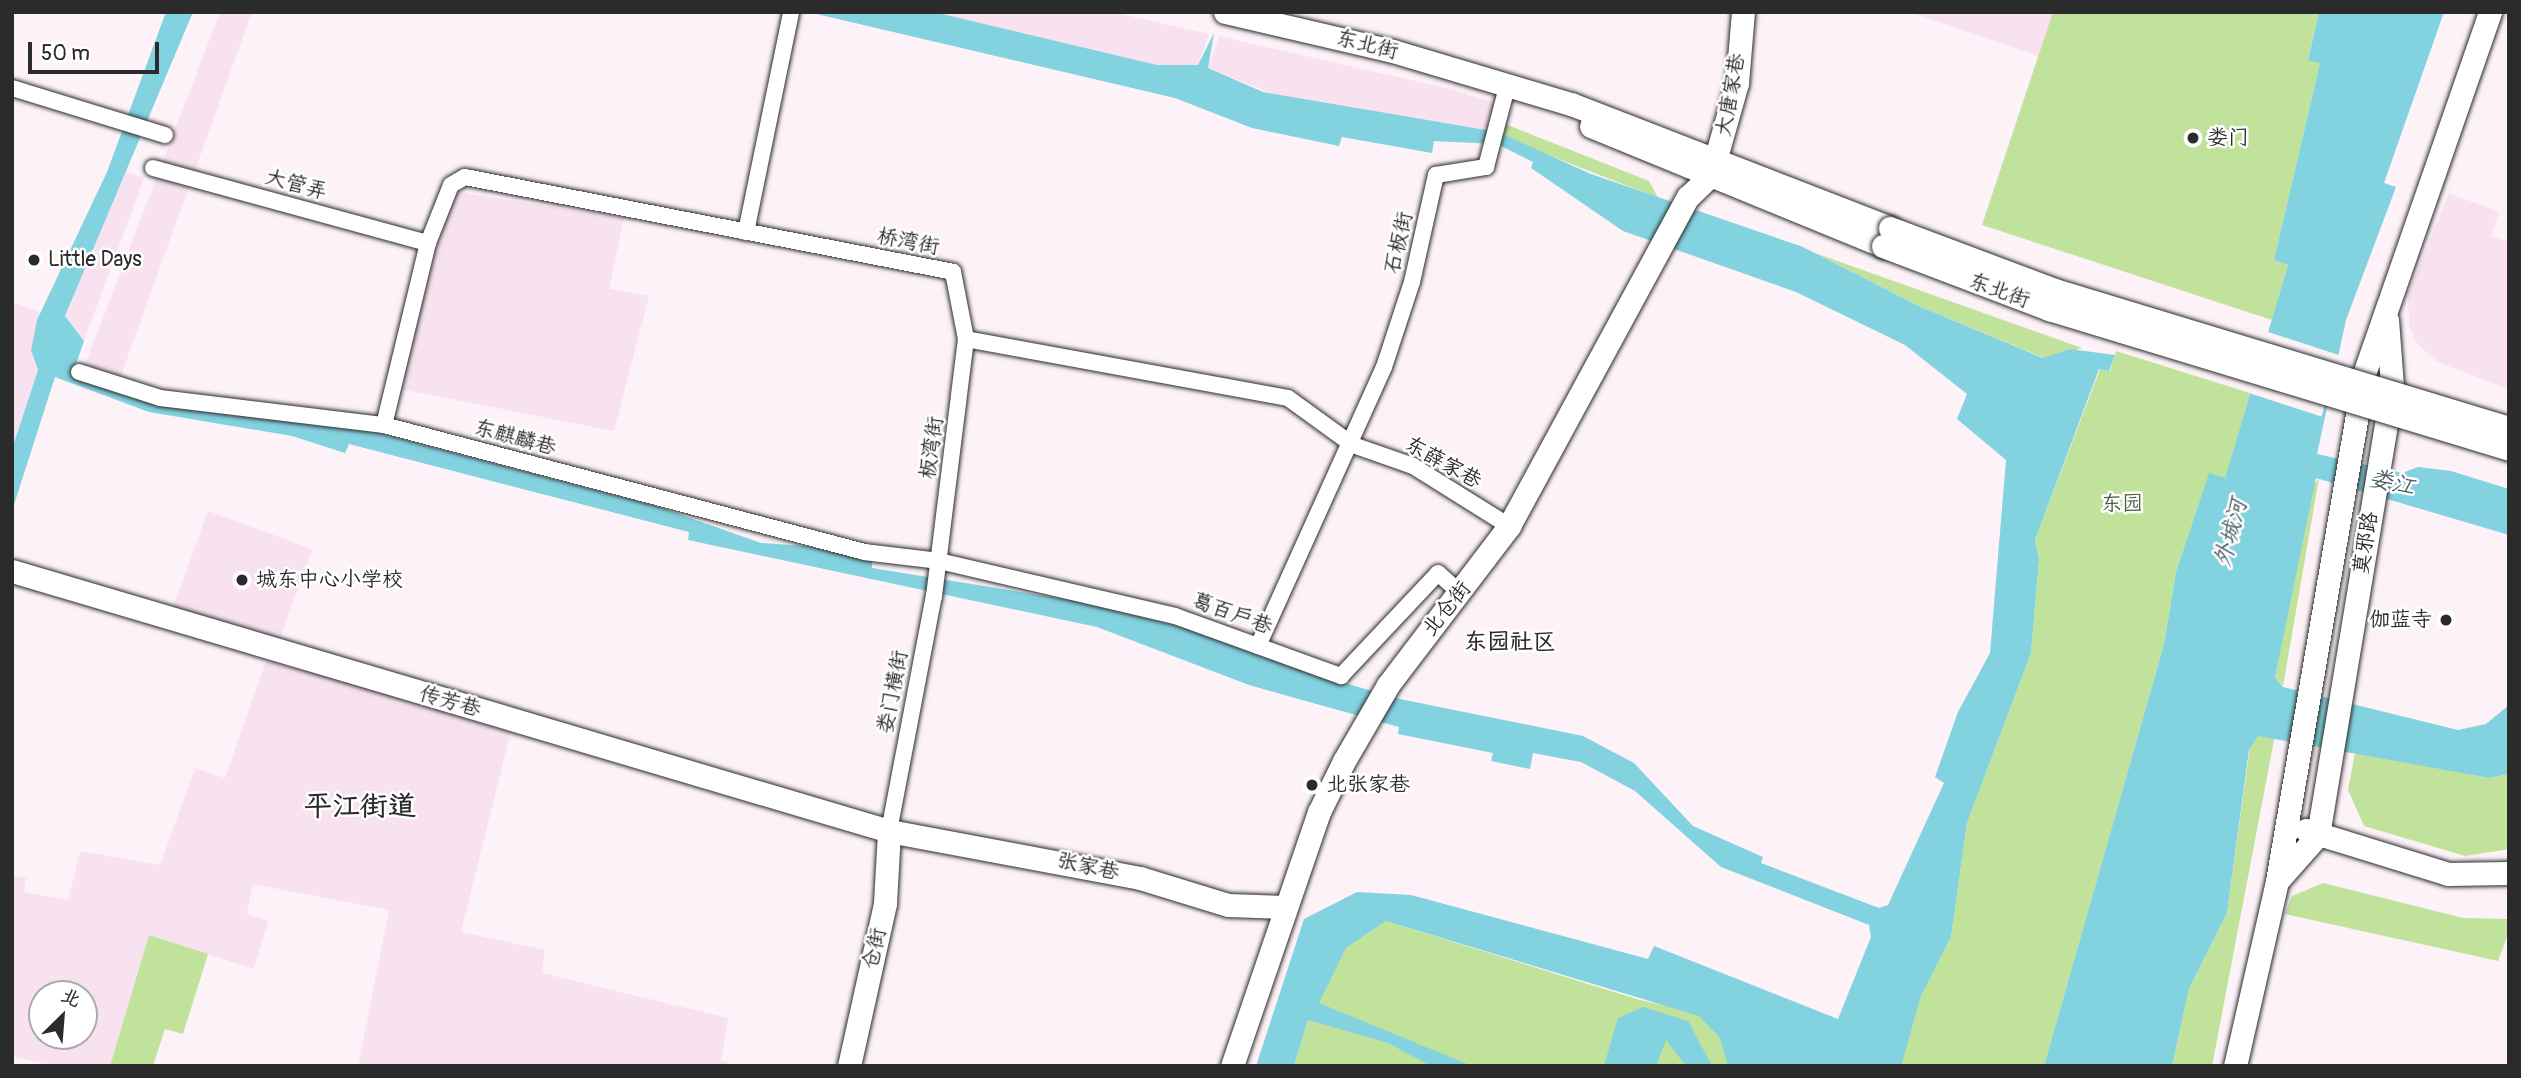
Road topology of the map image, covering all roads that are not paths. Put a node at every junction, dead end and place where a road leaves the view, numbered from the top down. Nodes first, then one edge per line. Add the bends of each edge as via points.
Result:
1 (1225, 12) edge
2 (1743, 12) edge
3 (2490, 12) edge
4 (791, 14) edge
5 (1507, 87) junction
6 (12, 88) edge
7 (158, 132) dead end
8 (153, 167) dead end
9 (1715, 167) junction
10 (746, 232) junction
11 (1887, 237) junction
12 (428, 243) junction
13 (2386, 313) junction
14 (967, 339) junction
15 (79, 372) dead end
16 (384, 425) junction
17 (2509, 428) edge
18 (1353, 445) junction
19 (2509, 449) edge
20 (1509, 526) junction
21 (938, 567) junction
22 (12, 571) edge
23 (1460, 593) junction
24 (1258, 646) junction
25 (2287, 823) junction
26 (889, 831) junction
27 (2318, 835) junction
28 (2509, 873) edge
29 (2277, 881) junction
30 (1285, 907) junction
31 (849, 1066) edge
32 (1232, 1066) edge
33 (2235, 1066) edge

1 - 5 main road, 东北街 via 1403,54
2 - 9 main road, 大唐家巷 via 1737,83
3 - 13 main road, 莫邪路
4 - 10 street
5 - 9 main road, 东北街
5 - 18 street, 石板街 via 1486,167 1436,175 1412,282
6 - 7 street
8 - 12 street, 大管弄
9 - 11 main road, 东北街
9 - 20 main road, 北仓街 via 1688,197
10 - 12 street, 桥湾街 via 465,177 451,185
10 - 14 street, 桥湾街 via 953,272
11 - 17 main road, 东北街, bridge
11 - 19 main road, 东北街, bridge via 2049,309
12 - 16 street, 桥湾街
13 - 25 main road, 莫邪路 via 2364,374
13 - 27 main road, 莫邪路 via 2392,386
14 - 18 street via 1287,398
14 - 21 street, 板湾街
15 - 16 street, 东麒麟巷 via 160,398
16 - 21 street, 东麒麟巷 via 864,552
18 - 20 street, 东薛家巷 via 1413,466
18 - 24 street
20 - 23 main road, 北仓街
21 - 24 street, 葛百户巷 via 1175,616
21 - 26 street, 娄门横街
22 - 26 main road, 传芳巷
23 - 24 street, 葛百户巷 via 1438,573 1341,676
23 - 30 main road, 北仓街 via 1388,685 1365,724 1319,812
25 - 27 main road
25 - 29 main road, 莫邪路
26 - 30 main road, 张家巷 via 1140,878 1228,905
26 - 31 main road, 仓街 via 885,902
27 - 28 main road via 2448,874
27 - 29 main road, 莫邪路
29 - 33 main road, 莫邪路
30 - 32 main road, 北仓街

